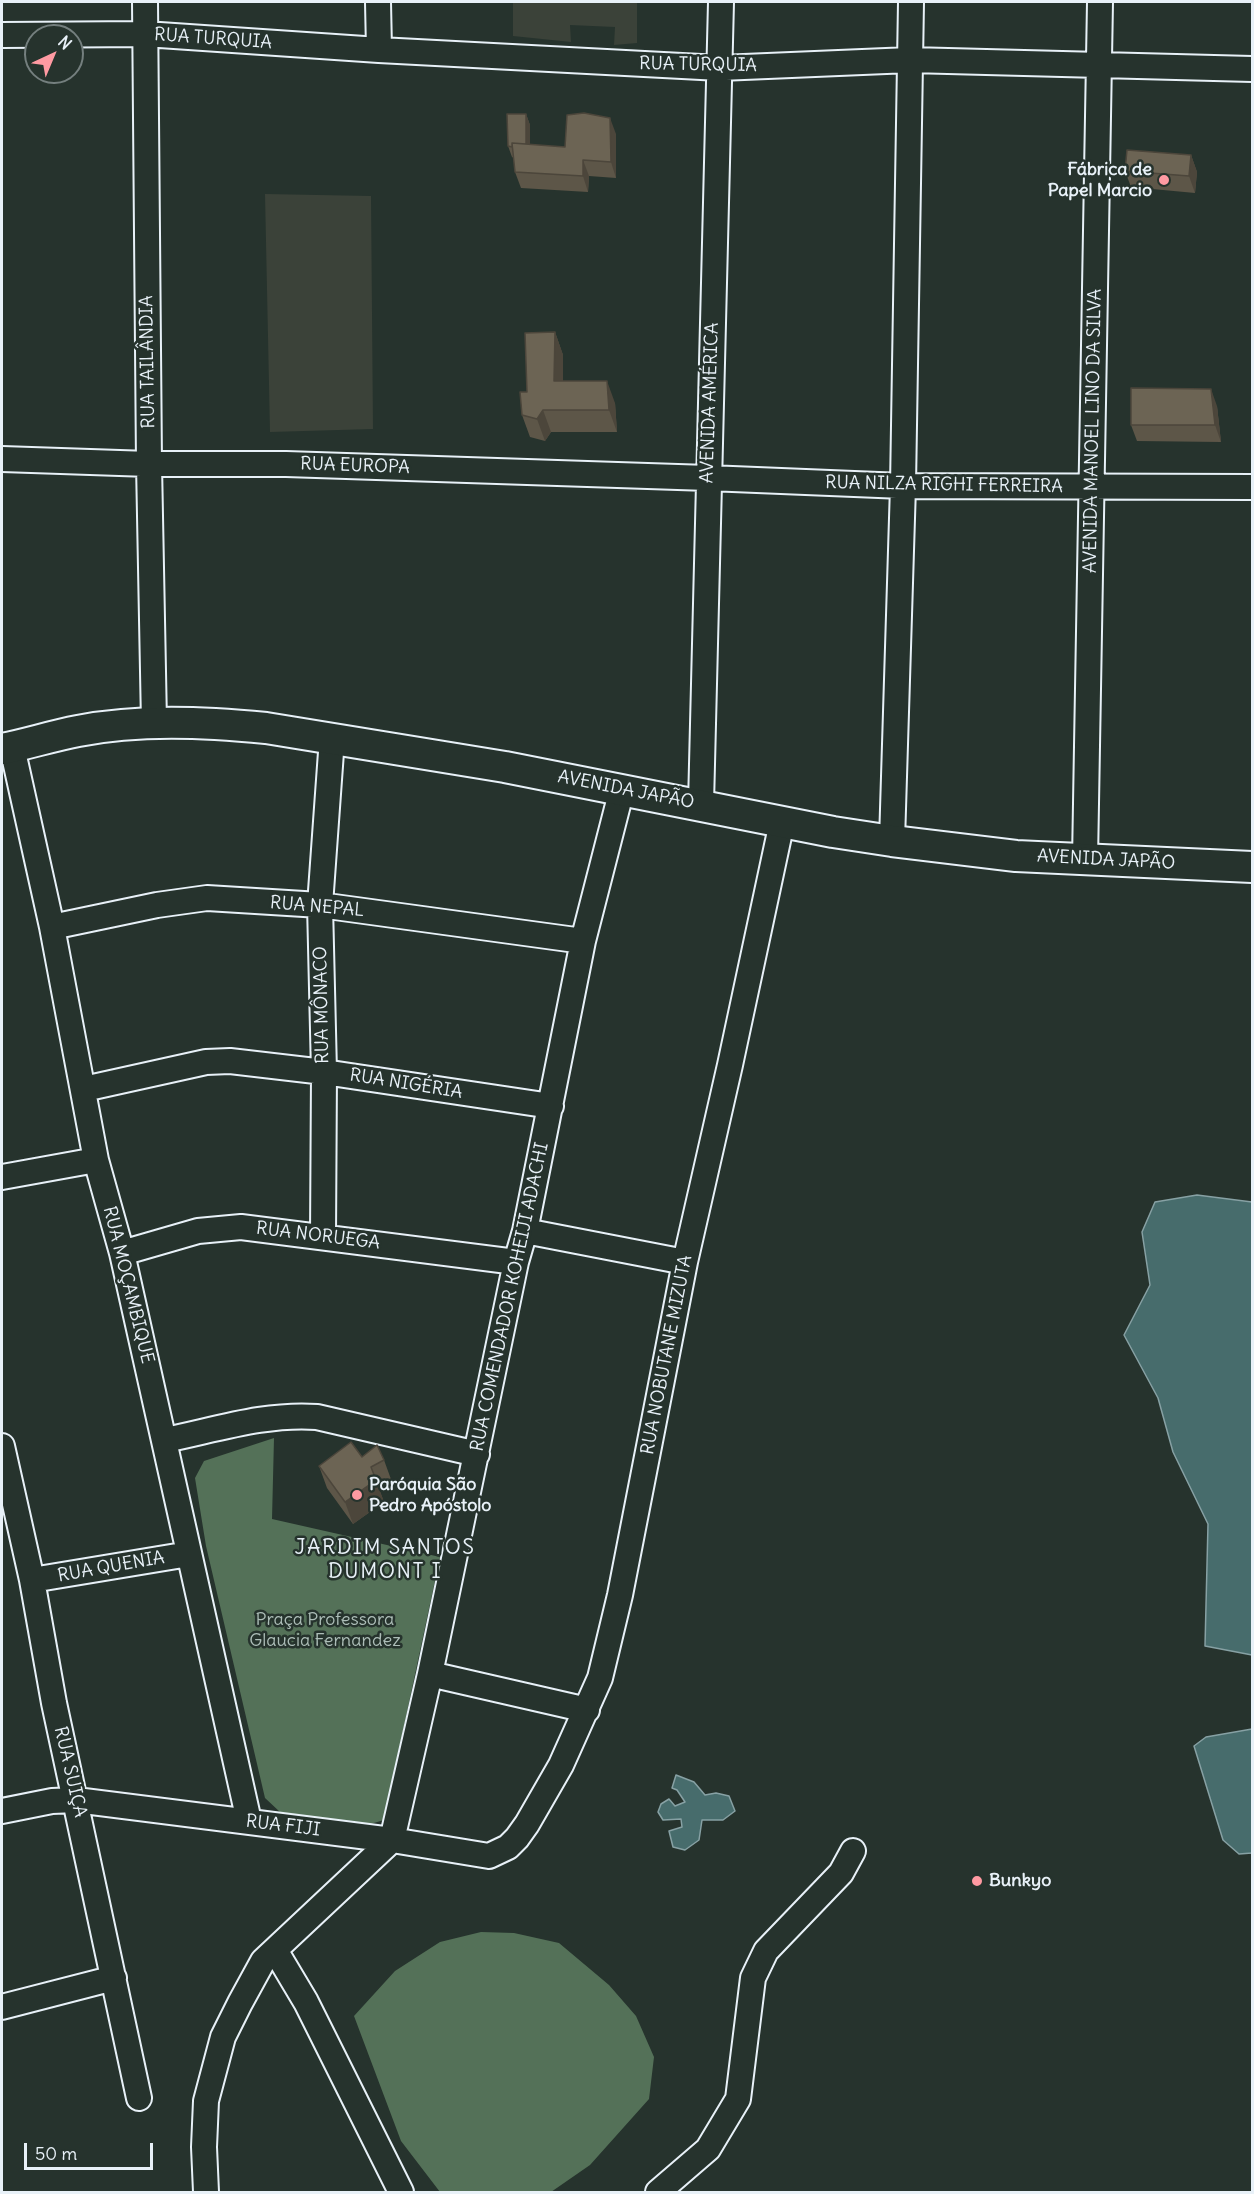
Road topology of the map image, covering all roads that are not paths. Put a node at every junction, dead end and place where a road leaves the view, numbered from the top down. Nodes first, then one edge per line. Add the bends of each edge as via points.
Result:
1 (145, 2) edge
2 (378, 2) edge
3 (721, 2) edge
4 (911, 2) edge
5 (1100, 2) edge
6 (145, 34) junction
7 (2, 35) edge
8 (379, 50) junction
9 (910, 60) junction
10 (1099, 64) junction
11 (720, 68) junction
12 (1252, 69) edge
13 (2, 459) edge
14 (149, 464) junction
15 (708, 478) junction
16 (903, 486) junction
17 (1093, 487) junction
18 (1252, 487) edge
19 (154, 723) junction
20 (332, 738) junction
21 (7, 748) edge
22 (622, 789) junction
23 (701, 804) junction
24 (782, 822) junction
25 (892, 842) junction
26 (1085, 860) junction
27 (1252, 867) edge
28 (320, 905) junction
29 (52, 927) junction
30 (583, 941) junction
31 (324, 1072) junction
32 (84, 1089) junction
33 (551, 1106) junction
34 (96, 1160) junction
35 (2, 1177) edge
36 (525, 1231) junction
37 (323, 1236) junction
38 (122, 1253) junction
39 (516, 1262) junction
40 (686, 1262) junction
41 (165, 1440) junction
42 (2, 1446) edge
43 (477, 1454) junction
44 (189, 1554) junction
45 (32, 1580) junction
46 (430, 1674) junction
47 (587, 1710) junction
48 (76, 1800) junction
49 (2, 1811) edge
50 (249, 1821) junction
51 (392, 1840) junction
52 (853, 1851) dead end
53 (489, 1856) joint
54 (275, 1950) junction
55 (114, 1978) junction
56 (2, 2007) edge
57 (139, 2098) dead end
58 (206, 2193) edge
59 (401, 2193) edge
60 (658, 2193) edge

1 - 6 street, RUA TAILÂNDIA
2 - 8 street
3 - 11 street, AVENIDA AMÉRICA
4 - 9 street
5 - 10 street, AVENIDA MANOEL LINO DA SILVA
6 - 7 street, RUA TURQUIA
6 - 8 street, RUA TURQUIA
6 - 14 street, RUA TAILÂNDIA
8 - 11 street, RUA TURQUIA
9 - 10 street, RUA TURQUIA
9 - 11 street, RUA TURQUIA
9 - 16 street
10 - 12 street, RUA TURQUIA
10 - 17 street, AVENIDA MANOEL LINO DA SILVA
11 - 15 street, AVENIDA AMÉRICA
13 - 14 street, RUA EUROPA
14 - 15 street, RUA EUROPA via 286,464
14 - 19 street, RUA TAILÂNDIA
15 - 16 street, RUA NILZA RIGHI FERREIRA
15 - 23 street, AVENIDA AMÉRICA
16 - 17 street, RUA NILZA RIGHI FERREIRA
16 - 25 street
17 - 18 street, RUA NILZA RIGHI FERREIRA
17 - 26 street, AVENIDA MANOEL LINO DA SILVA
19 - 20 main road, AVENIDA JAPÃO via 245,726
19 - 21 main road, AVENIDA JAPÃO via 79,731
20 - 22 main road, AVENIDA JAPÃO
20 - 28 street, RUA MÔNACO
21 - 29 street, RUA MOÇAMBIQUE
22 - 23 main road, AVENIDA JAPÃO
22 - 30 street, RUA COMENDADOR KOHEIJI ADACHI
23 - 24 main road, AVENIDA JAPÃO
24 - 25 main road, AVENIDA JAPÃO
24 - 40 street, RUA NOBUTANE MIZUTA
25 - 26 main road, AVENIDA JAPÃO
26 - 27 main road, AVENIDA JAPÃO
28 - 29 street, RUA NEPAL via 207,898
28 - 30 street, RUA NEPAL
28 - 31 street, RUA MÔNACO
29 - 32 street, RUA MOÇAMBIQUE
30 - 33 street, RUA COMENDADOR KOHEIJI ADACHI
31 - 32 street, RUA NIGÉRIA via 230,1061 206,1062
31 - 33 street, RUA NIGÉRIA
31 - 37 street, RUA MÔNACO
32 - 34 street, RUA MOÇAMBIQUE
33 - 36 street, RUA COMENDADOR KOHEIJI ADACHI
34 - 35 street
34 - 38 street, RUA MOÇAMBIQUE
36 - 39 street, RUA COMENDADOR KOHEIJI ADACHI
36 - 40 street
37 - 38 street, RUA NORUEGA via 221,1227
37 - 39 street, RUA NORUEGA
38 - 41 street, RUA MOÇAMBIQUE
39 - 43 street, RUA COMENDADOR KOHEIJI ADACHI
40 - 47 street, RUA NOBUTANE MIZUTA via 620,1594 600,1678
41 - 43 street via 296,1415
41 - 44 street, RUA MOÇAMBIQUE
42 - 45 street, RUA SUIÇA
43 - 46 street, RUA COMENDADOR KOHEIJI ADACHI
44 - 45 street, RUA QUENIA
44 - 50 street, RUA MOÇAMBIQUE
45 - 48 street, RUA SUIÇA
46 - 47 street
46 - 51 street, RUA COMENDADOR KOHEIJI ADACHI
47 - 53 street, RUA NOBUTANE MIZUTA via 527,1824 508,1847
48 - 49 street, RUA FIJI
48 - 50 street, RUA FIJI
48 - 55 street, RUA SUIÇA
50 - 51 street, RUA FIJI
51 - 53 street, RUA FIJI
51 - 54 street
52 - 60 street via 841,1873 766,1951 753,1978 738,2099 708,2150
54 - 58 street via 263,1961 223,2037 210,2080 204,2147
54 - 59 street via 306,2002
55 - 56 street
55 - 57 street, RUA SUIÇA

